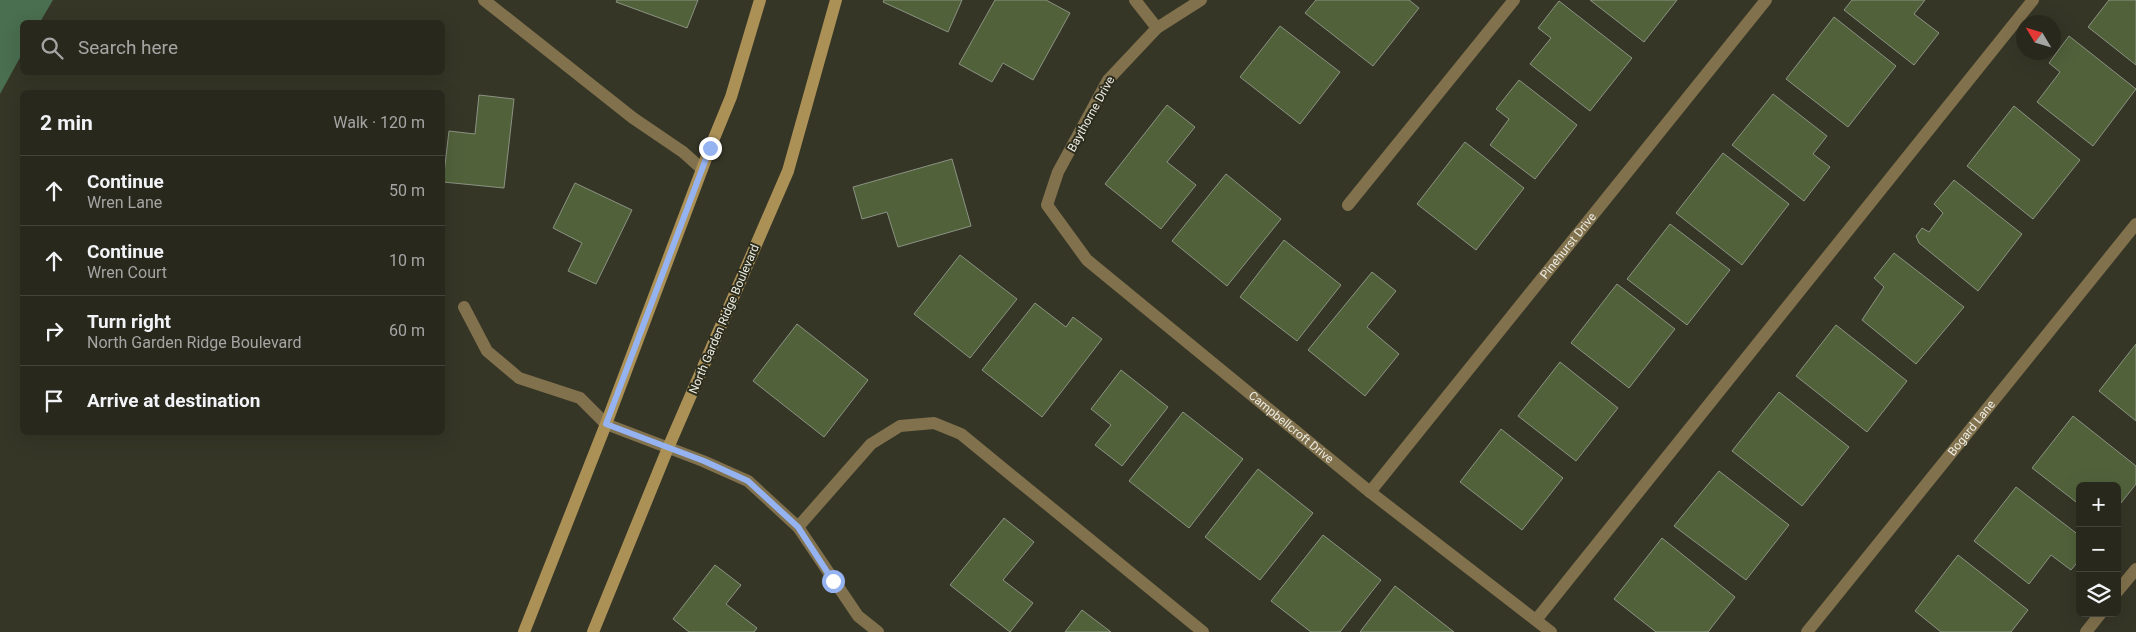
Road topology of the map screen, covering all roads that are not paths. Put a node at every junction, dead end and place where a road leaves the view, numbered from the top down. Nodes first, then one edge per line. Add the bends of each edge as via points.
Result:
1 (484, 0) edge
2 (760, 0) edge
3 (836, 0) edge
4 (1135, 0) edge
5 (1201, 0) edge
6 (1514, 0) edge
7 (1766, 0) edge
8 (2033, 0) edge
9 (1157, 28) junction
10 (702, 169) junction
11 (1047, 205) joint
12 (1348, 206) dead end
13 (2136, 224) edge
14 (464, 307) dead end
15 (606, 424) junction
16 (668, 448) junction
17 (1370, 492) junction
18 (798, 527) junction
19 (2136, 569) edge
20 (2121, 587) edge
21 (2097, 617) edge
22 (1536, 620) junction
23 (524, 632) edge
24 (593, 632) edge
25 (878, 632) edge
26 (1203, 632) edge
27 (1551, 632) edge
28 (1807, 632) edge
29 (2086, 632) edge

1 - 10 street
2 - 10 main road via 732,97
3 - 16 main road, North Garden Ridge Boulevard via 788,171
4 - 9 street
5 - 9 street, Baythorne Drive
6 - 12 street
7 - 17 street, Pinehurst Drive
8 - 22 street
9 - 11 street, Baythorne Drive via 1108,80 1058,172
10 - 15 main road
11 - 17 street, Campbellcroft Drive via 1087,260
13 - 28 street, Bogard Lane
14 - 15 street via 487,351 519,378 580,398
15 - 16 street
15 - 23 main road
16 - 18 street via 748,481
16 - 24 main road, North Garden Ridge Boulevard
17 - 22 street, Campbellcroft Drive
18 - 25 street via 858,616
18 - 26 street via 871,444 900,426 934,423 961,434
19 - 20 street
21 - 29 street
22 - 27 street, Campbellcroft Drive

